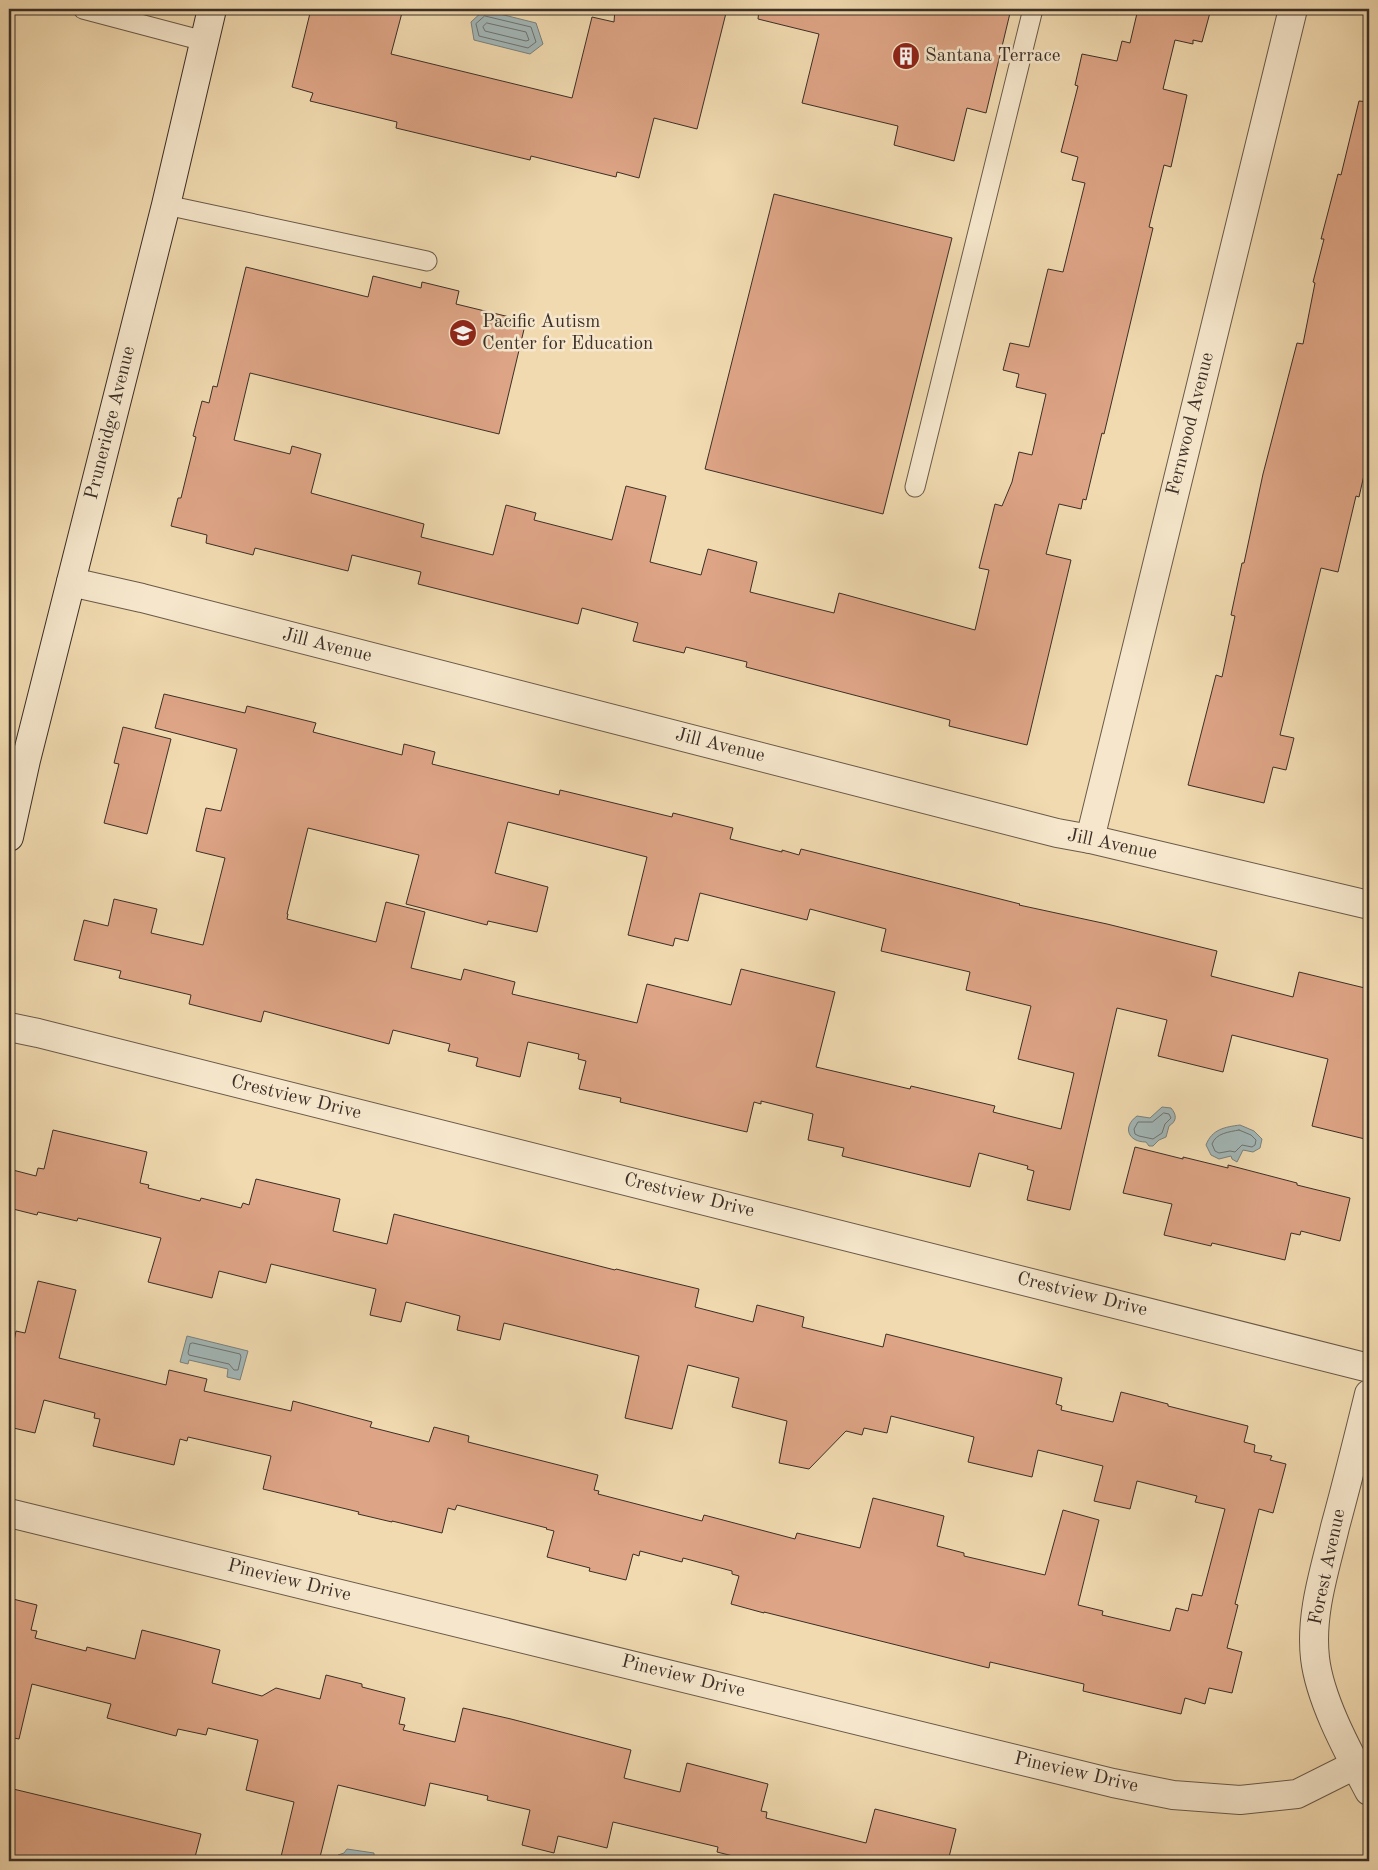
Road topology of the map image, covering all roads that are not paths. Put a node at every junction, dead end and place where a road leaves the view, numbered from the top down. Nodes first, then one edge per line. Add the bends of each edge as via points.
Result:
1 (82, 9) edge
2 (212, 9) edge
3 (1032, 9) edge
4 (1293, 9) edge
5 (204, 41) junction
6 (166, 205) junction
7 (427, 261) dead end
8 (915, 487) dead end
9 (71, 582) junction
10 (9, 835) edge
11 (1090, 839) junction
12 (1369, 905) edge
13 (9, 1027) edge
14 (1369, 1368) edge
15 (1369, 1394) edge
16 (9, 1513) edge
17 (1355, 1765) junction
18 (1369, 1791) edge

1 - 5 lane
2 - 5 street, Pruneridge Avenue
3 - 8 lane
4 - 11 street, Fernwood Avenue
5 - 6 street, Pruneridge Avenue
6 - 7 lane
6 - 9 street, Pruneridge Avenue
9 - 10 street, Pruneridge Avenue
9 - 11 street, Jill Avenue
11 - 12 street, Jill Avenue
13 - 14 street, Crestview Drive
15 - 17 street, Forest Avenue via 1314,1618 1315,1658 1324,1694
16 - 17 street, Pineview Drive via 1173,1796 1240,1800 1297,1794
17 - 18 street, Forest Avenue

